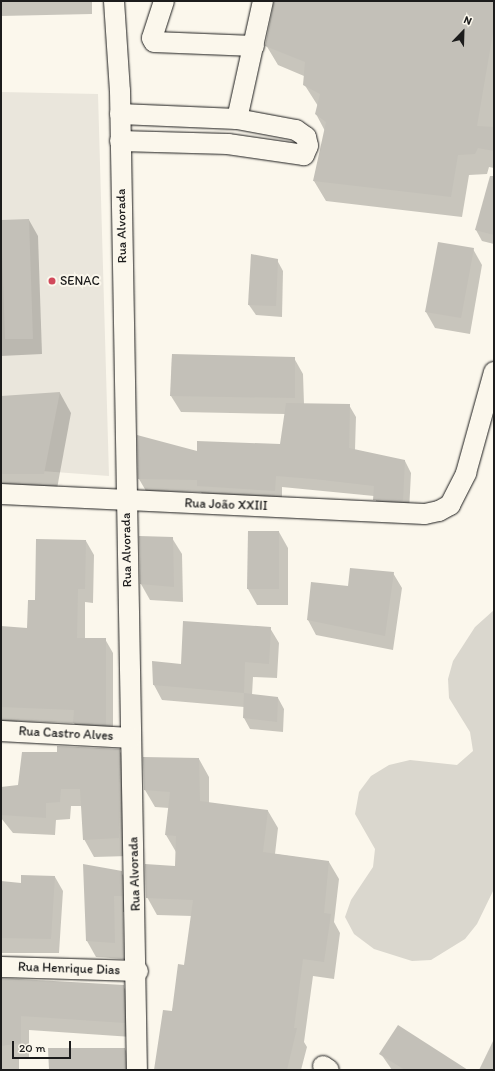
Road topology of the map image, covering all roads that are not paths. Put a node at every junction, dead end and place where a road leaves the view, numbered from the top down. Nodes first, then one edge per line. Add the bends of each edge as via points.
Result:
1 (114, 1) edge
2 (164, 1) edge
3 (263, 1) edge
4 (254, 46) junction
5 (120, 114) junction
6 (237, 119) junction
7 (120, 141) junction
8 (494, 372) edge
9 (1, 494) edge
10 (126, 501) junction
11 (1, 731) edge
12 (131, 738) junction
13 (1, 967) edge
14 (138, 971) junction
15 (137, 1070) edge

1 - 5 street, Rua Alvorada
2 - 4 street via 152,38 154,42
3 - 4 street
4 - 6 street
5 - 6 street
5 - 7 street, Rua Alvorada
6 - 7 street via 296,130 306,137 307,151 304,155 228,144
7 - 10 street, Rua Alvorada
8 - 10 street, Rua João XXIII via 466,473 450,505 425,514
9 - 10 street, Rua João XXIII
10 - 12 street, Rua Alvorada
11 - 12 street, Rua Castro Alves
12 - 14 street, Rua Alvorada
13 - 14 street, Rua Henrique Dias
14 - 15 street, Rua Alvorada

